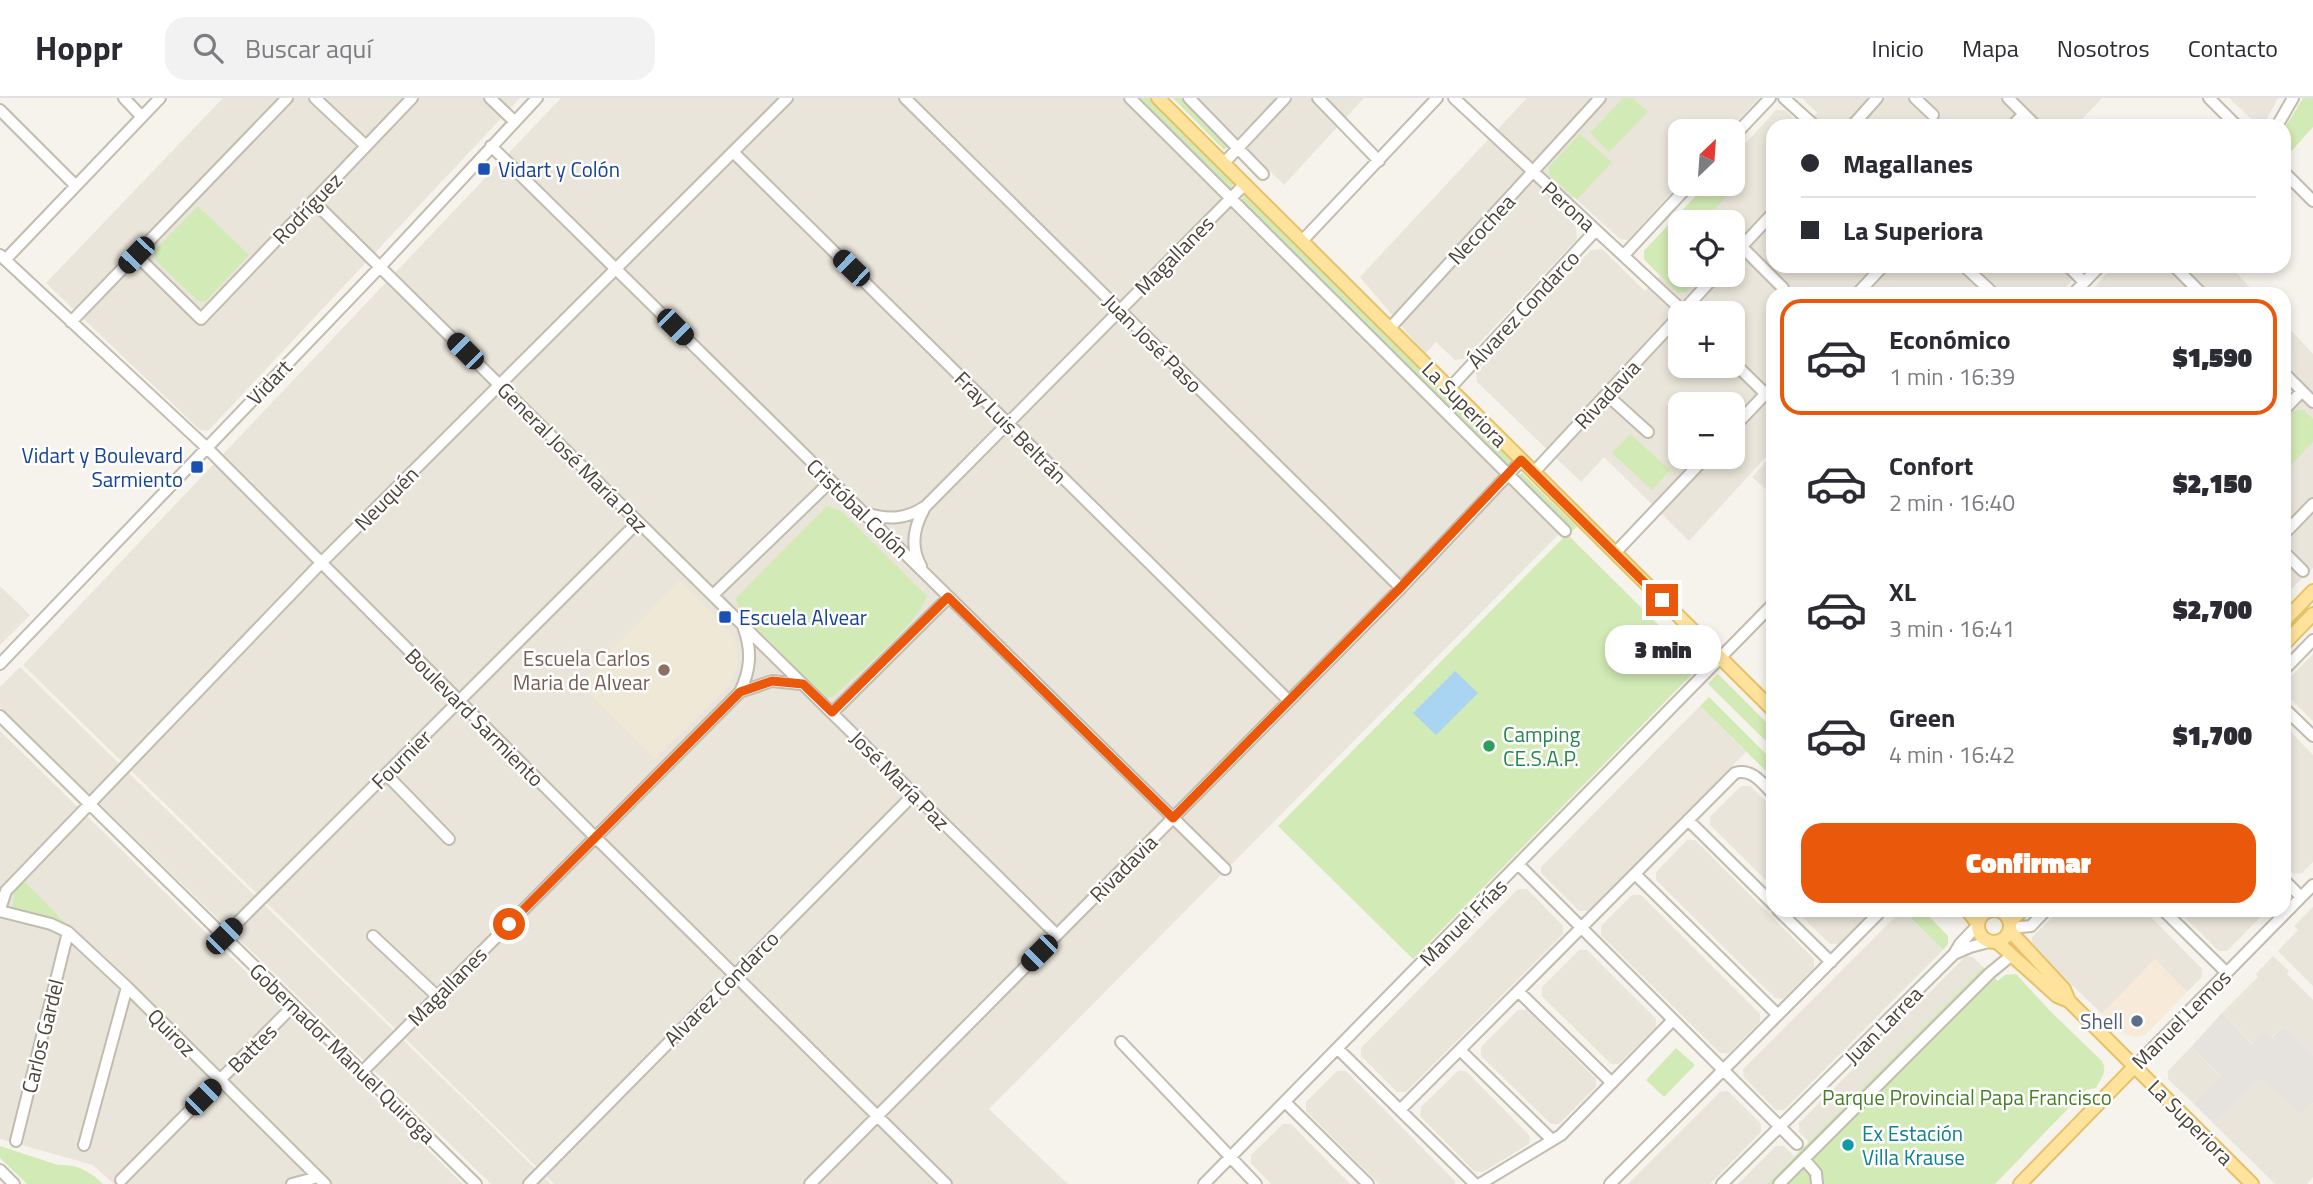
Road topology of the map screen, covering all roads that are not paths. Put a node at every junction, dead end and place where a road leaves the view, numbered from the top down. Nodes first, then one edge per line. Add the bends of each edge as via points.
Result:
1 (124, 98) edge
2 (160, 98) edge
3 (287, 98) edge
4 (316, 98) edge
5 (412, 98) edge
6 (490, 98) edge
7 (537, 98) edge
8 (787, 98) edge
9 (905, 98) edge
10 (1130, 98) edge
11 (1158, 98) edge
12 (1189, 98) edge
13 (1285, 98) edge
14 (1318, 98) edge
15 (1437, 98) edge
16 (1454, 98) edge
17 (1600, 98) edge
18 (1770, 98) edge
19 (1784, 98) edge
20 (1877, 98) edge
21 (1915, 98) edge
22 (2008, 98) edge
23 (2209, 98) edge
24 (2293, 98) edge
25 (0, 110) edge
26 (2024, 114) junction
27 (1933, 115) dead end
28 (142, 117) junction
29 (1807, 119) edge
30 (1858, 119) edge
31 (2019, 119) edge
32 (2029, 119) edge
33 (2230, 119) edge
34 (2281, 119) edge
35 (514, 121) junction
36 (1745, 124) edge
37 (366, 146) junction
38 (491, 146) junction
39 (1238, 148) junction
40 (734, 153) junction
41 (1379, 160) junction
42 (1224, 163) junction
43 (1532, 173) junction
44 (1263, 174) dead end
45 (2291, 179) edge
46 (1245, 184) junction
47 (75, 185) junction
48 (1679, 196) edge
49 (1230, 198) junction
50 (313, 201) junction
51 (2313, 201) edge
52 (1766, 221) edge
53 (1597, 230) junction
54 (1302, 241) junction
55 (1745, 244) edge
56 (1745, 250) edge
57 (136, 255) junction
58 (1624, 255) junction
59 (3, 257) edge
60 (380, 267) junction
61 (616, 269) junction
62 (1766, 271) edge
63 (1768, 273) edge
64 (1876, 273) edge
65 (1972, 273) edge
66 (2075, 273) edge
67 (2093, 273) edge
68 (2180, 273) edge
69 (2084, 282) junction
70 (1705, 287) edge
71 (1782, 287) edge
72 (1864, 287) edge
73 (1986, 287) edge
74 (2079, 287) edge
75 (2193, 287) edge
76 (1670, 301) edge
77 (1693, 301) edge
78 (1119, 310) junction
79 (71, 322) junction
80 (1390, 328) junction
81 (1668, 328) edge
82 (1745, 372) edge
83 (2291, 380) edge
84 (500, 385) junction
85 (1450, 388) junction
86 (1766, 391) edge
87 (2302, 391) junction
88 (1607, 395) junction
89 (1766, 398) edge
90 (2313, 402) edge
91 (2291, 403) edge
92 (1745, 417) edge
93 (1007, 423) junction
94 (1648, 432) dead end
95 (207, 448) junction
96 (1521, 460) junction
97 (1695, 469) edge
98 (1534, 472) junction
99 (1508, 474) junction
100 (831, 482) junction
101 (2313, 504) edge
102 (926, 506) junction
103 (861, 512) junction
104 (638, 522) junction
105 (2291, 527) edge
106 (1565, 531) dead end
107 (1615, 553) junction
108 (2291, 559) edge
109 (321, 563) junction
110 (2303, 571) dead end
111 (926, 575) junction
112 (1401, 587) junction
113 (2313, 591) edge
114 (713, 595) junction
115 (948, 597) junction
116 (1766, 611) edge
117 (2291, 614) edge
118 (2313, 614) edge
119 (742, 624) junction
120 (2291, 637) edge
121 (2313, 640) edge
122 (1720, 658) junction
123 (2291, 663) edge
124 (0, 664) edge
125 (803, 684) junction
126 (740, 692) junction
127 (459, 701) junction
128 (1289, 701) junction
129 (1766, 703) edge
130 (832, 712) junction
131 (2291, 715) edge
132 (0, 716) edge
133 (2313, 736) edge
134 (386, 774) junction
135 (1766, 787) edge
136 (914, 794) junction
137 (88, 803) junction
138 (1173, 818) junction
139 (1688, 820) junction
140 (595, 837) junction
141 (449, 839) dead end
142 (1519, 865) junction
143 (1225, 869) dead end
144 (1635, 874) junction
145 (2313, 886) edge
146 (2291, 887) edge
147 (1766, 897) edge
148 (2301, 897) junction
149 (2291, 907) edge
150 (0, 910) edge
151 (1785, 917) edge
152 (1875, 917) edge
153 (1972, 917) edge
154 (1982, 917) edge
155 (2005, 917) edge
156 (2017, 917) edge
157 (2039, 917) edge
158 (2170, 917) edge
159 (2282, 917) edge
160 (1978, 925) junction
161 (1582, 927) junction
162 (2010, 927) junction
163 (68, 932) junction
164 (1057, 935) junction
165 (224, 936) junction
166 (373, 936) dead end
167 (1993, 942) junction
168 (1954, 954) junction
169 (2012, 955) junction
170 (1830, 961) junction
171 (2227, 973) junction
172 (734, 975) junction
173 (127, 987) junction
174 (1518, 991) junction
175 (437, 996) junction
176 (2069, 1001) junction
177 (294, 1005) junction
178 (1778, 1015) junction
179 (1672, 1021) junction
180 (1121, 1042) dead end
181 (1338, 1049) junction
182 (1460, 1050) junction
183 (2134, 1067) junction
184 (362, 1072) junction
185 (1724, 1072) junction
186 (220, 1080) junction
187 (1612, 1083) junction
188 (1285, 1102) junction
189 (1400, 1110) junction
190 (877, 1116) junction
191 (1780, 1127) junction
192 (1552, 1140) junction
193 (16, 1141) dead end
194 (1797, 1144) dead end
195 (84, 1145) dead end
196 (1230, 1158) junction
197 (1804, 1159) junction
198 (0, 1170) edge
199 (121, 1180) dead end
200 (322, 1181) edge
201 (14, 1184) edge
202 (292, 1184) edge
203 (476, 1184) edge
204 (529, 1184) edge
205 (810, 1184) edge
206 (946, 1184) edge
207 (1205, 1184) edge
208 (1256, 1184) edge
209 (1368, 1184) edge
210 (1475, 1184) edge
211 (1480, 1184) edge
212 (1610, 1184) edge
213 (1722, 1184) edge
214 (1779, 1184) edge
215 (1817, 1184) edge
216 (2020, 1184) edge
217 (2252, 1184) edge

1 - 28 street
2 - 28 street
3 - 57 street
4 - 37 street
5 - 37 street, Rodríguez
6 - 35 street
7 - 35 street, Vidart
8 - 40 street, Neuquén
9 - 78 street, Juan José Paso
10 - 49 street
11 - 42 main road, La Superiora
12 - 39 street
13 - 39 street
14 - 41 street
15 - 41 street
16 - 43 street, Perona
17 - 43 street, Necochea
18 - 36 street
19 - 29 street
20 - 30 street
21 - 27 street
22 - 26 street
23 - 33 street
24 - 34 street
25 - 47 street
26 - 31 street
26 - 32 street
28 - 47 street
35 - 38 street, Vidart
37 - 50 street, Rodríguez
38 - 60 street, Vidart
38 - 61 street, Cristóbal Colón
39 - 42 street
39 - 44 street
40 - 61 street, Neuquén
40 - 93 street, Fray Luis Beltrán
41 - 54 street
42 - 46 main road, La Superiora
43 - 53 street, Perona
43 - 80 street, Necochea
45 - 51 street
46 - 49 street, Magallanes
46 - 54 main road, La Superiora
47 - 59 street
48 - 58 street
49 - 78 street, Magallanes
49 - 99 street
50 - 57 street, Rodríguez via 201,319
50 - 60 street, General José María Paz
52 - 55 street
53 - 58 street, Perona
53 - 85 street, Álvarez Condarco
54 - 80 main road, La Superiora
56 - 62 street
57 - 79 street
58 - 76 street, Perona
59 - 79 street, Boulevard Sarmiento
60 - 84 street, General José María Paz
60 - 95 street, Vidart
61 - 84 street, Neuquén
61 - 100 street, Cristóbal Colón
63 - 71 street
64 - 72 street
65 - 73 street
66 - 69 street
67 - 69 street
68 - 75 street
69 - 74 street
70 - 77 street, Rivadavia
78 - 93 street, Magallanes
78 - 112 street, Juan José Paso
79 - 95 street, Boulevard Sarmiento
80 - 85 main road, La Superiora
81 - 88 street, Rivadavia
82 - 86 street
83 - 87 street
84 - 104 street, General José María Paz
84 - 109 street, Neuquén
85 - 96 main road, La Superiora
87 - 90 street
87 - 91 street
88 - 94 street
88 - 98 street, Rivadavia
89 - 92 street
93 - 102 street, Magallanes
93 - 128 street, Fray Luis Beltrán
95 - 109 street, Boulevard Sarmiento
95 - 124 street, Vidart
96 - 98 main road, La Superiora
96 - 99 street, Rivadavia
97 - 107 street
98 - 107 main road, La Superiora
99 - 106 street
99 - 112 street, Rivadavia
100 - 103 street, Cristóbal Colón
100 - 114 street
101 - 105 street
102 - 103 street, Magallanes via 897,519
102 - 111 street, Magallanes via 914,529 914,543
103 - 111 street, Cristóbal Colón
104 - 114 street, General José María Paz
104 - 127 street, Fournier
107 - 122 main road, La Superiora
108 - 110 street
109 - 127 street, Boulevard Sarmiento
109 - 137 street, Neuquén
111 - 115 street, Cristóbal Colón
112 - 128 street, Rivadavia
113 - 117 main road
114 - 119 street, José María Paz
115 - 130 street
115 - 138 street, Cristóbal Colón
116 - 122 street, Manuel Frías
118 - 120 main road
119 - 125 street, José María Paz
119 - 126 street via 750,658
121 - 123 street
122 - 129 main road, La Superiora
122 - 142 street, Manuel Frías
125 - 126 street via 772,681
125 - 130 street, José María Paz
126 - 140 street, Magallanes
127 - 134 street, Fournier
127 - 140 street, Boulevard Sarmiento
128 - 138 street, Rivadavia
130 - 136 street, José María Paz
131 - 133 street
132 - 137 street, Gobernador Manuel Quiroga
134 - 141 street
134 - 165 street, Fournier
135 - 139 street via 1751,773 1735,773
136 - 164 street, José María Paz
136 - 172 street, Alvarez Condarco
137 - 150 street, Neuquén via 6,891
137 - 165 street, Gobernador Manuel Quiroga
138 - 143 street, Cristóbal Colón
138 - 164 street, Rivadavia
139 - 144 street
139 - 147 street
140 - 172 street, Boulevard Sarmiento
140 - 175 street, Magallanes
142 - 161 street
142 - 181 street, Manuel Frías
144 - 161 street
144 - 178 street
145 - 148 street, Manuel Lemos
146 - 148 street
148 - 149 street, Manuel Lemos
150 - 163 street, Quiroz
151 - 170 street
152 - 170 street
153 - 160 main road
154 - 160 main road
155 - 162 main road
156 - 162 main road
157 - 162 street via 2031,926
158 - 171 street
159 - 171 street, Manuel Lemos
160 - 167 main road via 1980,934
160 - 168 street, Juan Larrea
161 - 174 street
161 - 179 street
162 - 167 main road via 2005,939
162 - 176 main road, La Superiora via 2064,989
163 - 173 street, Quiroz
163 - 193 street, Carlos Gardel
164 - 190 street, Rivadavia
165 - 177 street, Gobernador Manuel Quiroga
166 - 175 street
167 - 168 street, Juan Larrea
167 - 169 main road, La Superiora
168 - 191 street, Juan Larrea
169 - 176 main road, La Superiora via 2057,996
169 - 197 street
170 - 178 street
171 - 183 street, Manuel Lemos
172 - 190 street, Boulevard Sarmiento
172 - 204 street, Alvarez Condarco
173 - 186 street, Quiroz
173 - 195 street
174 - 182 street
174 - 187 street
175 - 184 street, Magallanes
176 - 183 main road, La Superiora
177 - 184 street, Gobernador Manuel Quiroga
177 - 186 street, Battes
178 - 185 street
179 - 185 street
179 - 187 street
180 - 196 street
181 - 188 street, Manuel Frías
181 - 189 street
182 - 189 street
182 - 192 street
183 - 216 main road, Manuel Lemos
183 - 217 main road, La Superiora
184 - 203 street, Gobernador Manuel Quiroga
185 - 191 street
185 - 212 street
186 - 199 street, Battes
186 - 200 street, Quiroz
187 - 192 street
188 - 196 street, Manuel Frías
188 - 209 street
189 - 210 street
190 - 205 street, Rivadavia
190 - 206 street, Boulevard Sarmiento
191 - 194 street
191 - 213 street, Juan Larrea
192 - 211 street
196 - 207 street, Manuel Frías
196 - 208 street
197 - 214 street
197 - 215 street via 1816,1173
198 - 201 street
200 - 202 street

